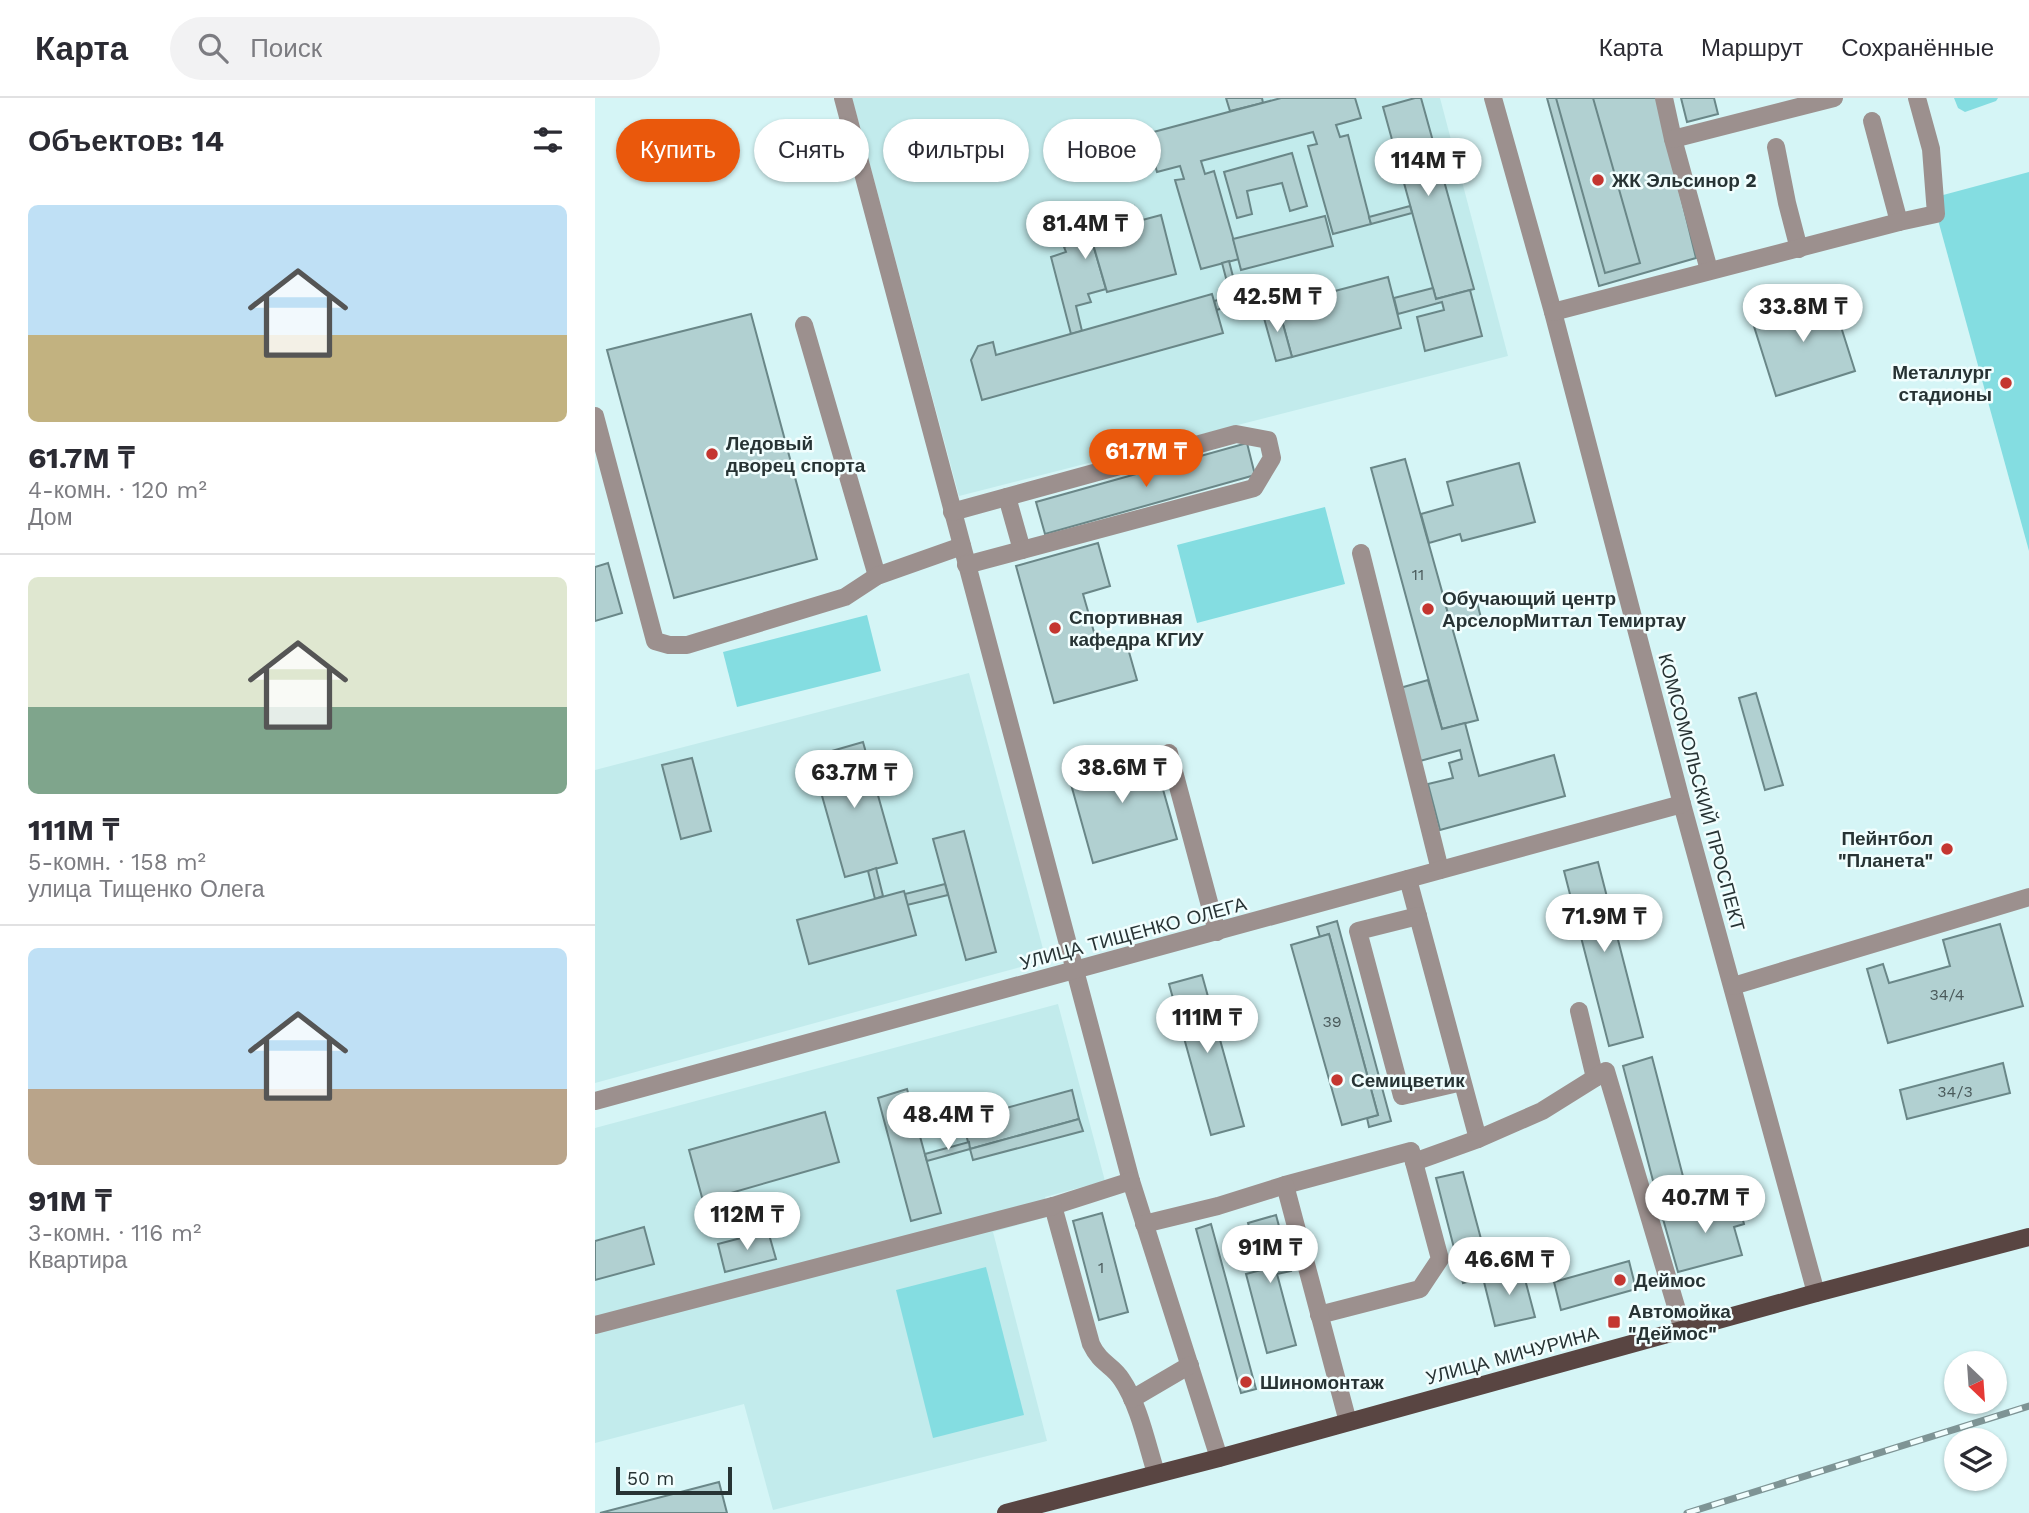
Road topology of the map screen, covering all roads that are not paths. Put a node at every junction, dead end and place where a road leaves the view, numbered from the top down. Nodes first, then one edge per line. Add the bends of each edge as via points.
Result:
1 (843, 98) edge
2 (1493, 98) edge
3 (1664, 98) edge
4 (1834, 98) edge
5 (1917, 98) edge
6 (1872, 121) dead end
7 (1673, 139) junction
8 (1776, 147) dead end
9 (1899, 222) junction
10 (1799, 249) junction
11 (1709, 270) junction
12 (1553, 312) junction
13 (804, 325) dead end
14 (595, 416) edge
15 (1007, 496) junction
16 (952, 512) junction
17 (961, 546) junction
18 (1022, 550) junction
19 (1361, 553) dead end
20 (967, 565) junction
21 (877, 576) junction
22 (1168, 753) dead end
23 (1682, 804) junction
24 (1440, 870) junction
25 (1408, 879) junction
26 (2029, 897) edge
27 (1418, 916) junction
28 (1217, 932) junction
29 (1074, 971) junction
30 (1733, 986) junction
31 (1579, 1011) dead end
32 (1595, 1078) junction
33 (1462, 1082) junction
34 (595, 1101) edge
35 (1478, 1139) junction
36 (1414, 1162) junction
37 (1131, 1181) junction
38 (1285, 1185) junction
39 (1053, 1206) junction
40 (1144, 1224) junction
41 (2029, 1237) edge
42 (1816, 1293) junction
43 (1319, 1315) junction
44 (595, 1325) edge
45 (1683, 1330) junction
46 (1190, 1365) junction
47 (1132, 1399) junction
48 (1348, 1422) junction
49 (1219, 1458) junction
50 (1156, 1473) junction
51 (1006, 1513) edge

1 - 16 street
2 - 12 street, КОМСОМОЛЬСКИЙ ПРОСПЕКТ
3 - 7 street
4 - 7 street
5 - 9 street via 1931,149 1936,214
6 - 9 street
7 - 11 street
8 - 10 street
9 - 10 street
10 - 11 street
11 - 12 street
12 - 23 street, КОМСОМОЛЬСКИЙ ПРОСПЕКТ
13 - 21 street
14 - 21 street via 655,641 687,645 845,597
15 - 16 street
15 - 18 street
15 - 18 street via 1236,434 1268,440 1272,458 1254,488
16 - 17 street
17 - 20 street
17 - 21 street
18 - 20 street
19 - 24 street
20 - 29 street
22 - 28 street
23 - 24 street, УЛИЦА ТИЩЕНКО ОЛЕГА
23 - 30 street, КОМСОМОЛЬСКИЙ ПРОСПЕКТ
24 - 25 street, УЛИЦА ТИЩЕНКО ОЛЕГА
25 - 27 street
25 - 28 street, УЛИЦА ТИЩЕНКО ОЛЕГА
26 - 30 street
27 - 33 street
27 - 33 street via 1358,931 1371,982 1402,1096
28 - 29 street, УЛИЦА ТИЩЕНКО ОЛЕГА
29 - 34 street, УЛИЦА ТИЩЕНКО ОЛЕГА
29 - 37 street
30 - 42 street, КОМСОМОЛЬСКИЙ ПРОСПЕКТ
31 - 32 street
32 - 35 street via 1542,1111
32 - 45 street via 1606,1072
33 - 35 street
35 - 36 street
36 - 38 street via 1411,1151
36 - 43 street via 1440,1259 1420,1289
37 - 39 street
37 - 40 street
38 - 40 street
38 - 43 street
39 - 44 street
39 - 47 street via 1091,1344 1123,1381
40 - 46 street
41 - 42 main road, УЛИЦА МИЧУРИНА
42 - 45 main road, УЛИЦА МИЧУРИНА
43 - 48 street
45 - 48 main road, УЛИЦА МИЧУРИНА
46 - 47 street
46 - 49 street
47 - 50 street
48 - 49 main road, УЛИЦА МИЧУРИНА
49 - 50 main road, УЛИЦА МИЧУРИНА
50 - 51 main road, УЛИЦА МИЧУРИНА

